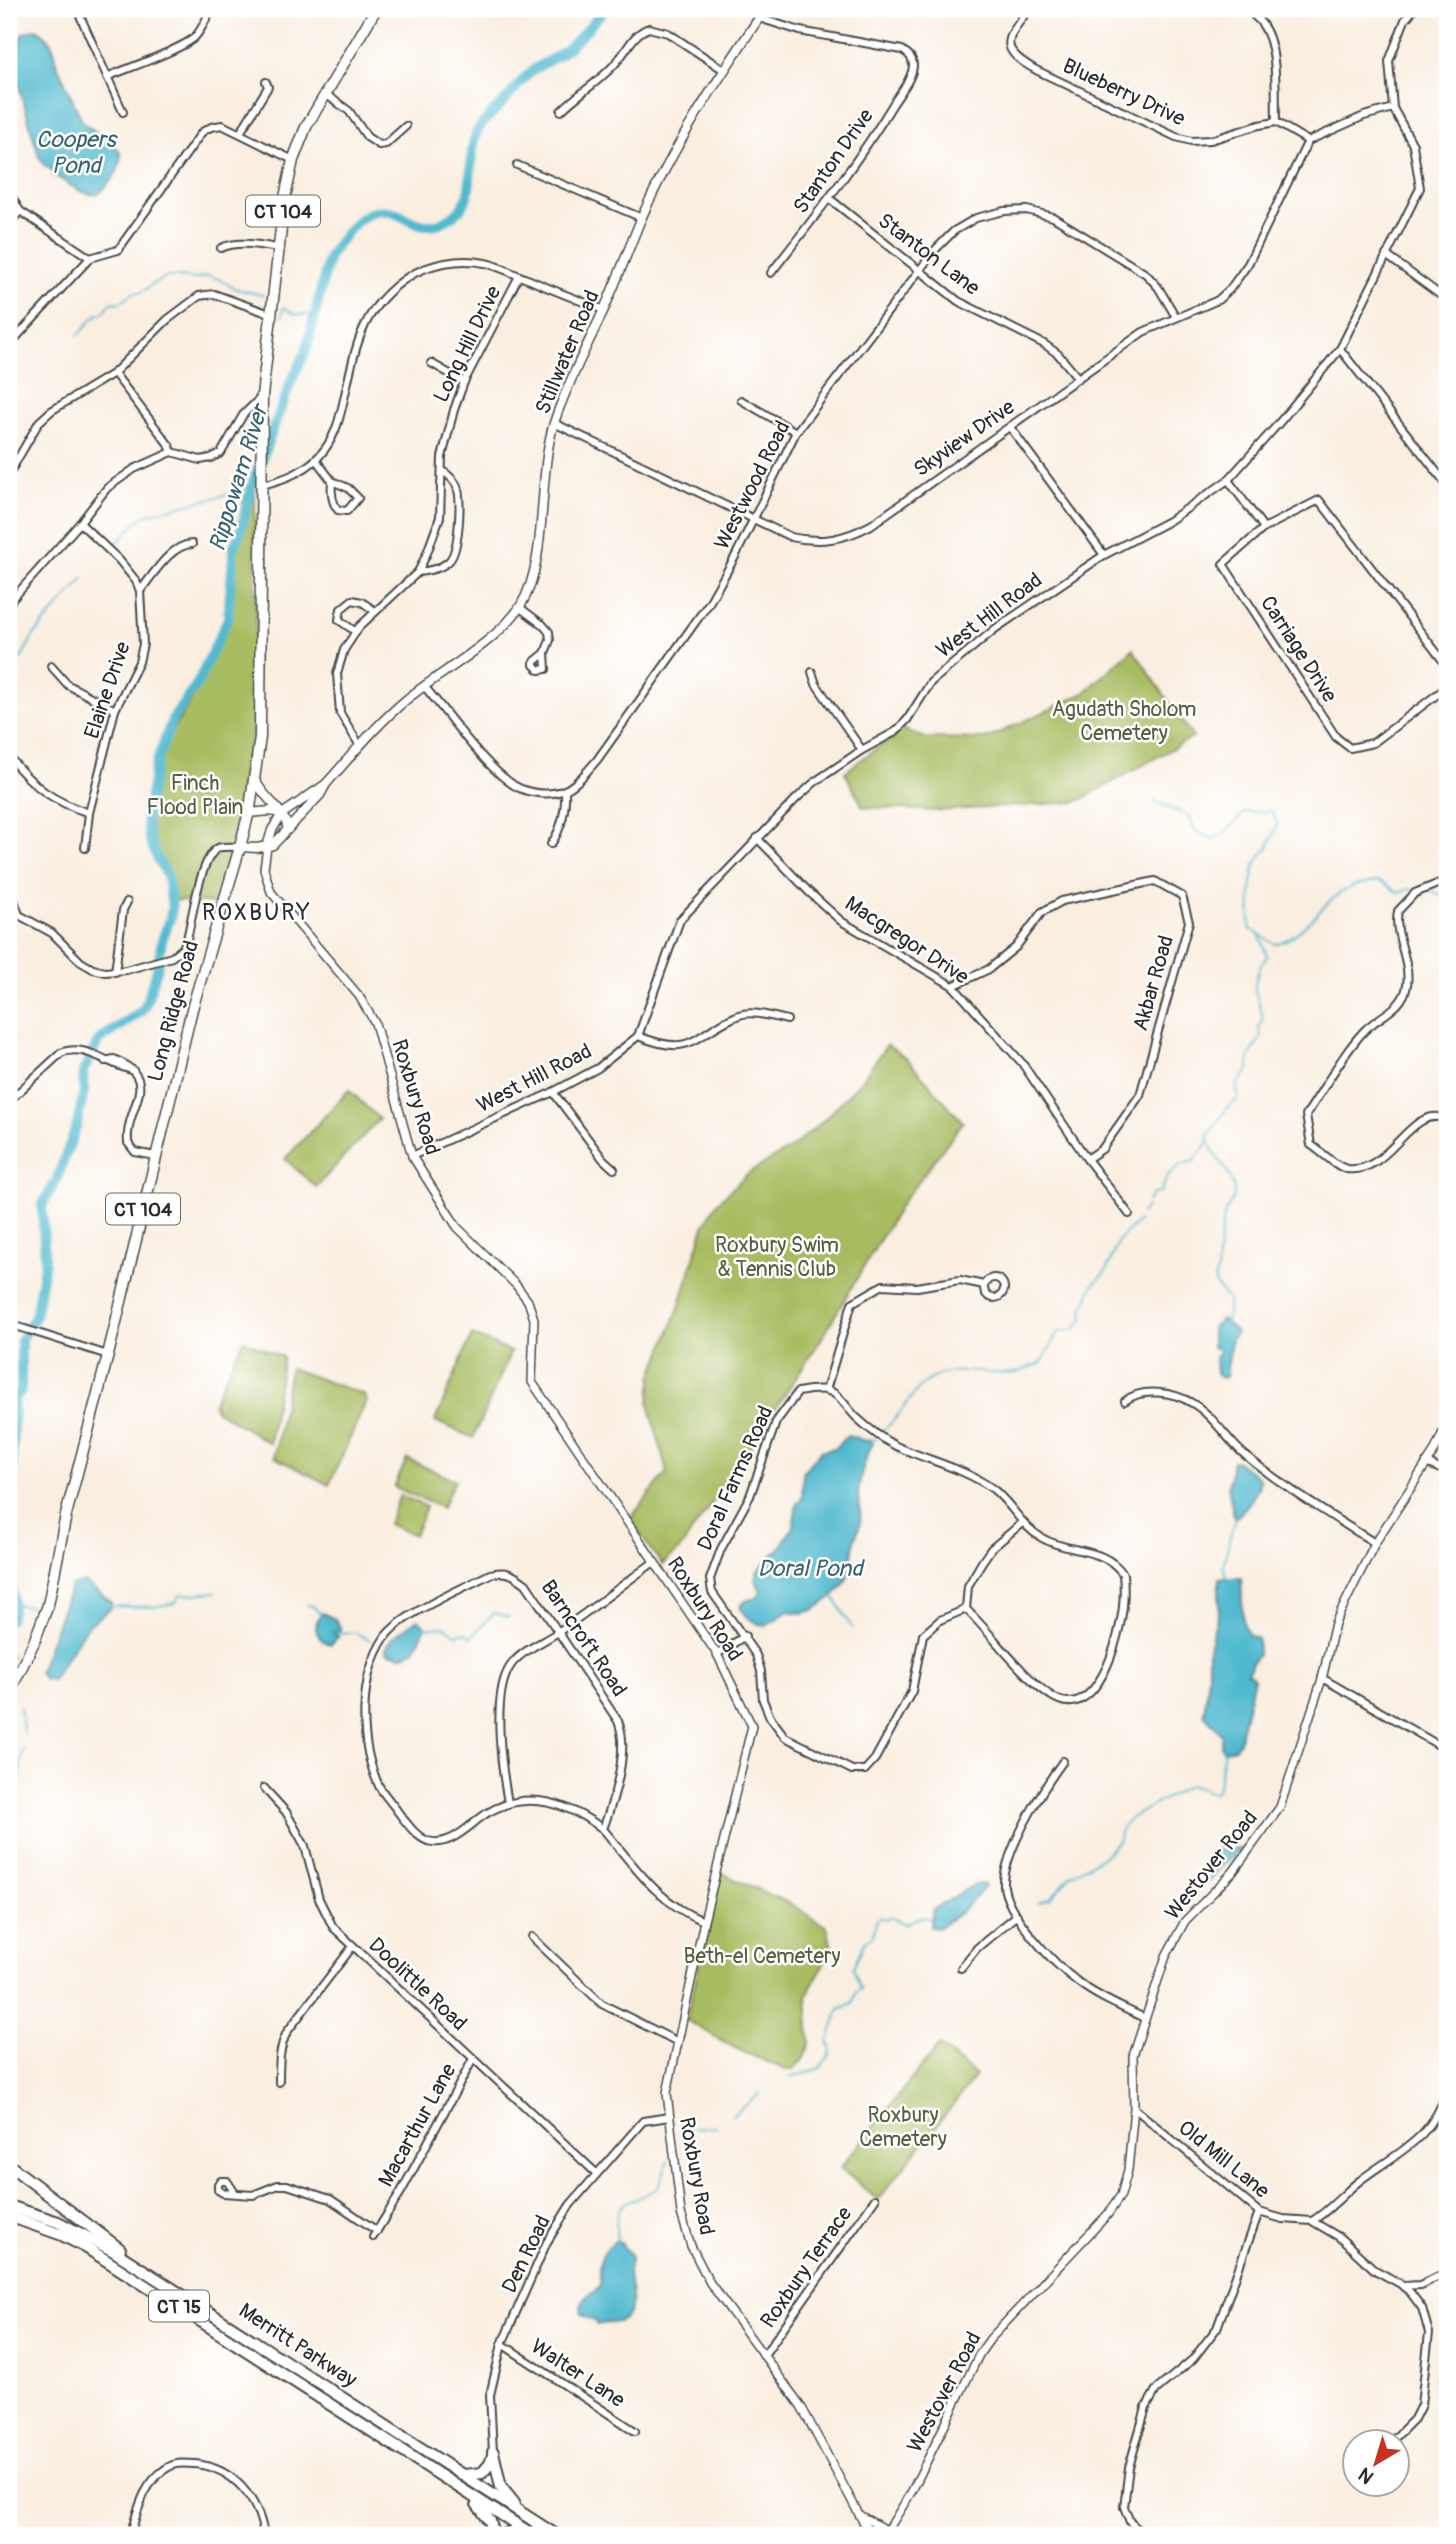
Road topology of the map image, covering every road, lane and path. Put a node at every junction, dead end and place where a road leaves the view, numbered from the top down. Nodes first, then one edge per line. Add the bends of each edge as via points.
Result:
1 (78, 9) edge
2 (211, 9) edge
3 (376, 9) edge
4 (765, 9) edge
5 (1029, 9) edge
6 (1246, 9) edge
7 (1414, 9) edge
8 (759, 18) junction
9 (724, 70) junction
10 (107, 76) junction
11 (265, 82) dead end
12 (324, 93) junction
13 (1393, 108) junction
14 (561, 111) dead end
15 (123, 112) dead end
16 (1276, 122) junction
17 (406, 126) dead end
18 (240, 132) junction
19 (1308, 141) junction
20 (293, 160) junction
21 (517, 165) dead end
22 (9, 192) edge
23 (830, 199) junction
24 (20, 211) junction
25 (642, 218) junction
26 (9, 224) edge
27 (221, 248) dead end
28 (278, 248) junction
29 (1385, 255) junction
30 (90, 258) junction
31 (920, 272) junction
32 (771, 273) dead end
33 (519, 276) junction
34 (1447, 298) edge
35 (604, 310) junction
36 (270, 314) junction
37 (1176, 317) junction
38 (9, 345) edge
39 (1340, 349) junction
40 (430, 363) dead end
41 (114, 373) junction
42 (1079, 378) junction
43 (464, 382) junction
44 (262, 396) junction
45 (741, 400) dead end
46 (554, 423) junction
47 (1010, 427) junction
48 (796, 432) junction
49 (173, 452) junction
50 (316, 460) junction
51 (442, 470) junction
52 (9, 474) edge
53 (262, 480) junction
54 (1228, 480) junction
55 (332, 481) junction
56 (1447, 485) edge
57 (754, 520) junction
58 (80, 523) junction
59 (1264, 528) junction
60 (192, 544) dead end
61 (1104, 555) junction
62 (418, 572) junction
63 (140, 591) junction
64 (9, 603) edge
65 (519, 607) junction
66 (375, 611) junction
67 (356, 632) junction
68 (545, 653) dead end
69 (51, 666) dead end
70 (1447, 666) edge
71 (812, 671) dead end
72 (424, 686) junction
73 (1447, 687) edge
74 (115, 710) junction
75 (360, 746) junction
76 (862, 750) junction
77 (9, 757) edge
78 (255, 780) junction
79 (326, 784) junction
80 (565, 790) junction
81 (89, 813) junction
82 (248, 813) junction
83 (282, 814) junction
84 (288, 829) junction
85 (757, 838) junction
86 (551, 844) dead end
87 (240, 847) junction
88 (267, 847) junction
89 (85, 848) dead end
90 (1447, 880) edge
91 (9, 885) edge
92 (127, 902) dead end
93 (19, 915) junction
94 (9, 920) edge
95 (115, 972) junction
96 (953, 986) junction
97 (787, 1020) dead end
98 (638, 1036) junction
99 (553, 1092) junction
100 (9, 1101) edge
101 (1447, 1119) edge
102 (155, 1156) junction
103 (411, 1156) junction
104 (1087, 1159) junction
105 (614, 1169) dead end
106 (1129, 1214) dead end
107 (984, 1285) dead end
108 (9, 1324) edge
109 (108, 1355) junction
110 (826, 1390) junction
111 (1125, 1401) dead end
112 (1447, 1423) edge
113 (1426, 1462) junction
114 (1447, 1472) edge
115 (1022, 1523) junction
116 (1375, 1543) junction
117 (654, 1562) junction
118 (966, 1609) junction
119 (559, 1631) junction
120 (745, 1636) junction
121 (717, 1654) junction
122 (1322, 1678) junction
123 (9, 1693) edge
124 (1447, 1750) edge
125 (1063, 1761) dead end
126 (264, 1788) dead end
127 (508, 1803) junction
128 (603, 1829) junction
129 (1017, 1915) junction
130 (704, 1921) junction
131 (532, 1937) dead end
132 (353, 1946) junction
133 (961, 1968) dead end
134 (1144, 2018) junction
135 (676, 2041) junction
136 (473, 2059) junction
137 (279, 2082) dead end
138 (1447, 2091) edge
139 (1134, 2108) junction
140 (669, 2117) junction
141 (9, 2165) edge
142 (596, 2173) junction
143 (235, 2193) dead end
144 (875, 2199) dead end
145 (9, 2206) edge
146 (1259, 2212) junction
147 (9, 2216) edge
148 (1312, 2221) junction
149 (1447, 2272) edge
150 (164, 2282) junction
151 (1422, 2285) junction
152 (1403, 2286) junction
153 (1418, 2302) junction
154 (502, 2344) junction
155 (764, 2355) junction
156 (1405, 2428) edge
157 (635, 2431) dead end
158 (493, 2452) junction
159 (464, 2475) junction
160 (466, 2491) junction
161 (861, 2515) junction
162 (530, 2517) junction
163 (530, 2533) edge
164 (887, 2533) edge
165 (130, 2535) edge
166 (264, 2535) edge
167 (494, 2535) edge
168 (504, 2535) edge
169 (556, 2535) edge
170 (870, 2535) edge
171 (896, 2535) edge
172 (1149, 2535) edge

1 - 10 street
2 - 10 street via 194,37 182,45
3 - 12 main road, Long Ridge Road / CT 104
4 - 8 main road, Stillwater Road
5 - 16 street, Blueberry Drive via 1007,42 1018,58 1158,130 1191,141 1211,140
6 - 16 street via 1269,36
7 - 13 street, West Hill Road via 1389,61
8 - 9 main road, Stillwater Road
8 - 23 street, Stanton Drive via 800,31 902,50 913,64 876,134
9 - 14 street via 668,33 649,28 635,37 603,77
9 - 25 main road, Stillwater Road
10 - 15 street
11 - 18 street via 268,88
12 - 17 street via 349,111 379,145
12 - 20 main road, Long Ridge Road / CT 104
13 - 19 street
13 - 29 street, West Hill Road via 1413,145 1420,188
16 - 19 street
18 - 20 street
18 - 30 street via 222,125 202,132 118,250
19 - 37 street, Skyview Drive via 1240,277 1218,300
20 - 28 main road, Long Ridge Road / CT 104
21 - 25 street
22 - 24 street
23 - 31 street, Stanton Lane
23 - 32 street, Stanton Drive
24 - 26 street
24 - 30 street
25 - 35 main road, Stillwater Road
27 - 28 street via 255,244
28 - 36 main road, Long Ridge Road / CT 104
29 - 34 street
29 - 39 street, West Hill Road
30 - 38 street
31 - 37 street, Westwood Road via 954,231 976,218 1004,211 1040,213 1146,274
31 - 42 street, Stanton Lane via 958,302 1044,344
31 - 48 street, Westwood Road
33 - 35 street
33 - 43 street, Long Hill Drive
33 - 50 street via 486,263 460,261 415,273 384,295 359,336 340,419
35 - 46 main road, Stillwater Road
36 - 41 street via 214,294 200,296 167,320
36 - 44 main road, Long Ridge Road / CT 104
37 - 42 street, Skyview Drive via 1143,332
39 - 54 street, West Hill Road
39 - 56 street
40 - 43 street
41 - 49 street
41 - 52 street via 39,422
42 - 47 street, Skyview Drive
43 - 51 street, Long Hill Drive via 446,438
44 - 49 street via 243,415 221,453 200,460
44 - 53 main road, Long Ridge Road / CT 104
45 - 48 street
46 - 57 street, Skyview Drive
46 - 65 main road, Stillwater Road via 536,558
47 - 57 street, Skyview Drive via 856,533 809,540
47 - 61 street
48 - 57 street, Westwood Road
49 - 58 street via 134,469 107,488
50 - 53 street via 295,475
50 - 55 street
51 - 62 street, Long Hill Drive via 440,517
51 - 62 street, Long Hill Drive via 454,481 460,500 455,553 440,567
53 - 78 main road, Long Ridge Road / CT 104 via 260,737
54 - 59 street
54 - 61 street, West Hill Road via 1169,521
55 - 55 street via 335,506 347,511 358,498
57 - 80 street, Westwood Road via 709,603 597,760
58 - 63 street, Elaine Drive via 120,560
58 - 64 street
59 - 70 street via 1319,500
59 - 73 street, Carriage Drive via 1223,564 1336,737 1350,748 1373,743
60 - 63 street via 173,552
61 - 76 street, West Hill Road via 995,629 931,681 895,732
62 - 66 street, Long Hill Drive
63 - 74 street, Elaine Drive via 144,644
65 - 68 street via 549,632
65 - 72 main road, Stillwater Road via 507,623
66 - 67 street, Long Hill Drive
66 - 67 street via 356,600 341,609 339,620
67 - 75 street, Long Hill Drive via 344,650 337,674 340,713
69 - 74 street via 68,685
71 - 76 street via 816,684
72 - 75 main road, Stillwater Road
72 - 80 street via 509,782 527,791
74 - 81 street, Elaine Drive
75 - 79 main road, Stillwater Road
76 - 85 street, West Hill Road via 816,781
77 - 81 street via 42,792
78 - 82 main road, Long Ridge Road / CT 104
78 - 83 main road
79 - 83 main road, Stillwater Road
79 - 84 main road, Stillwater Road
80 - 86 street via 566,803
81 - 89 street, Elaine Drive
82 - 83 main road
82 - 87 main road, Long Ridge Road / CT 104
83 - 84 main road
83 - 88 main road
84 - 88 main road, Stillwater Road
85 - 96 street, Macgregor Drive via 841,921
85 - 98 street, West Hill Road via 680,920
87 - 88 main road
87 - 95 street via 221,847 209,856 183,948 172,957
87 - 102 main road, Long Ridge Road / CT 104
88 - 103 street, Roxbury Road via 264,869 271,892 359,996 375,1023
90 - 101 street via 1415,893 1398,911 1407,972 1405,995 1363,1032 1306,1115 1311,1144 1345,1169 1377,1162 1422,1120
91 - 93 street
92 - 95 street via 122,910
93 - 94 street
93 - 95 street via 45,928 93,970
96 - 104 street, Macgregor Drive via 1022,1063
96 - 104 street, Akbar Road via 1005,957 1042,912 1062,901 1155,881 1182,896 1189,922 1140,1095 1102,1149
97 - 98 street via 741,1014 693,1042 674,1046
98 - 99 street, West Hill Road via 598,1069
99 - 103 street, West Hill Road
99 - 105 street
100 - 102 street via 68,1050 105,1061 114,1059 133,1070 140,1087 128,1143 135,1152
102 - 109 main road, Long Ridge Road / CT 104
103 - 117 street, Roxbury Road via 457,1227 525,1294 534,1319 532,1382
104 - 106 street, Macgregor Drive
107 - 110 street via 960,1280 917,1287 883,1285 852,1303
108 - 109 street
109 - 123 main road, Long Ridge Road / CT 104 via 48,1605
110 - 115 street via 885,1440 970,1473 996,1491
110 - 120 street, Doral Farms Road via 798,1392 776,1422 750,1496 710,1579 712,1592
111 - 116 street via 1133,1394 1152,1393 1192,1403 1243,1454 1286,1488
112 - 113 street, Westover Road
113 - 114 street
113 - 116 street, Westover Road
115 - 118 street via 982,1562 968,1586
115 - 118 street via 1047,1541 1109,1559 1123,1574 1116,1641 1095,1689 1076,1701 1054,1698
116 - 122 street, Westover Road via 1335,1623
117 - 119 street
117 - 121 street, Roxbury Road
118 - 120 street, Doral Farms Road via 926,1630 912,1692 865,1770 852,1770 785,1737 770,1717 756,1655
119 - 127 street via 516,1659 507,1671 500,1758
119 - 127 street, Barncroft Road via 526,1584 503,1571 399,1623 386,1636 369,1674 365,1724 371,1763 380,1787 410,1827 429,1841 441,1841
119 - 128 street, Barncroft Road via 622,1730 621,1763
120 - 121 street
121 - 130 street, Roxbury Road via 752,1726
122 - 124 street
122 - 134 street, Westover Road via 1280,1807 1233,1872 1185,1921 1166,1956
125 - 129 street via 1011,1850 1004,1885
126 - 132 street, Doolittle Road via 286,1812 305,1846 332,1927
127 - 128 street, Barncroft Road via 563,1804
128 - 130 street, Barncroft Road via 659,1893 687,1915
129 - 133 street via 977,1948
129 - 134 street via 1079,1983
130 - 135 street, Roxbury Road
131 - 135 street via 602,2004
132 - 136 street, Doolittle Road
132 - 137 street via 287,2032
134 - 139 street, Westover Road via 1133,2056
135 - 140 street, Roxbury Road via 667,2092
136 - 142 street, Doolittle Road
136 - 143 street, Macarthur Lane via 375,2234 330,2199 287,2185 253,2196
138 - 148 street via 1430,2125 1411,2147 1369,2173
139 - 146 street, Old Mill Lane
139 - 164 street, Westover Road via 1121,2195 980,2353
140 - 142 street, Den Road via 643,2120
140 - 155 street, Roxbury Road via 681,2213 691,2246 710,2283
141 - 150 highway
142 - 154 street, Den Road via 547,2242
144 - 155 street, Roxbury Terrace
145 - 150 highway, Merritt Parkway / CT 15 via 82,2233
146 - 148 street, Old Mill Lane
146 - 172 street via 1217,2328 1193,2359 1156,2390 1146,2407 1129,2467 1124,2507 1130,2522
147 - 160 highway, Merritt Parkway / CT 15 via 87,2248
148 - 152 street, Old Mill Lane
149 - 151 street
150 - 159 highway, Merritt Parkway / CT 15
151 - 152 street
151 - 153 street
152 - 153 street, Old Mill Lane
153 - 156 street, Old Mill Lane via 1429,2333 1421,2404
154 - 157 street, Walter Lane
154 - 158 street, Den Road via 489,2395
155 - 161 street, Roxbury Road via 801,2406
158 - 159 highway via 486,2470
158 - 162 highway via 500,2487
159 - 162 highway, Merritt Parkway / CT 15
160 - 163 highway, Merritt Parkway / CT 15
160 - 167 highway via 486,2515
161 - 164 street
161 - 170 street, Roxbury Road
162 - 169 highway, Merritt Parkway / CT 15
163 - 168 highway
164 - 171 street
165 - 166 street via 150,2482 178,2463 218,2469 236,2481 253,2499

